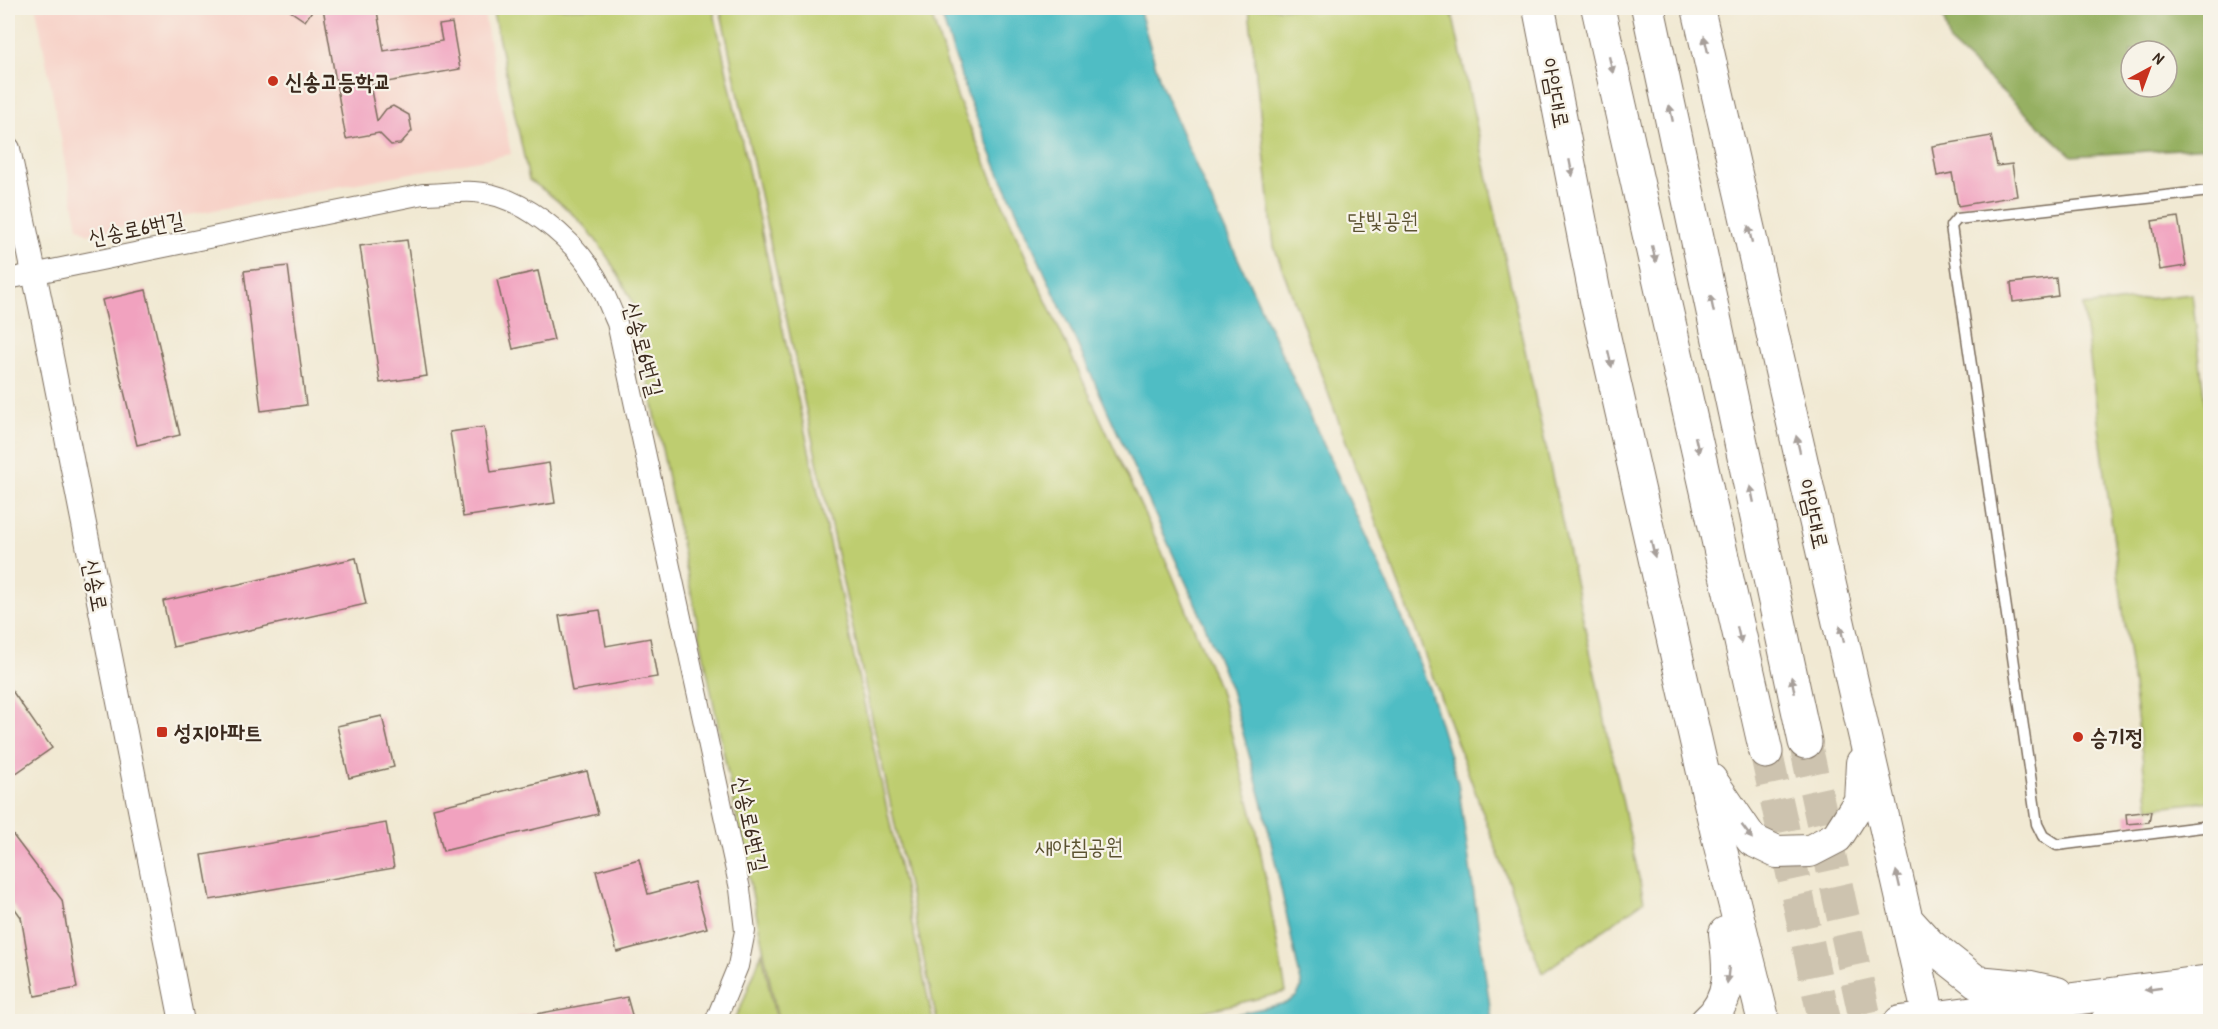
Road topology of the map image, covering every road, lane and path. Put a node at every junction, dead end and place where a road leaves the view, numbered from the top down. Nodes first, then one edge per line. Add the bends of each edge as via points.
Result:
1 (1539, 8) edge
2 (1598, 8) edge
3 (1648, 8) edge
4 (1698, 8) edge
5 (8, 149) edge
6 (2211, 191) edge
7 (33, 273) junction
8 (8, 279) edge
9 (1864, 732) junction
10 (1805, 742) tunnel mouth
11 (1766, 752) tunnel mouth
12 (1702, 767) junction
13 (2211, 826) edge
14 (1717, 834) junction
15 (1908, 921) junction
16 (2211, 981) edge
17 (2081, 999) junction
18 (2211, 1007) edge
19 (1920, 1020) edge
20 (182, 1022) edge
21 (715, 1022) edge
22 (1706, 1022) edge
23 (1764, 1022) edge
24 (2104, 1022) edge

1 -> 12 main road, 아암대로 via 1596,300
2 -> 11 highway
10 -> 3 highway
9 -> 4 main road, 아암대로
5 - 7 street, 신송로
6 - 13 lane via 1956,219 1951,226 2037,824 2043,836 2056,844
7 - 8 street, 신송로6번길
7 - 20 street, 신송로
7 - 21 street, 신송로6번길 via 423,194 476,192 514,203 571,243 596,277 617,323 740,889 745,931 738,966
12 -> 9 main road via 1752,840 1777,852 1810,851 1837,837 1860,801
15 -> 9 main road, 아암대로
12 - 14 main road, 아암대로
14 -> 22 main road via 1730,975 1722,1002
14 - 23 main road, 아암대로
15 - 17 main road via 1929,944 1977,982 2031,987
15 - 19 main road, 아암대로
16 -> 17 main road
17 - 19 main road
18 - 24 main road

